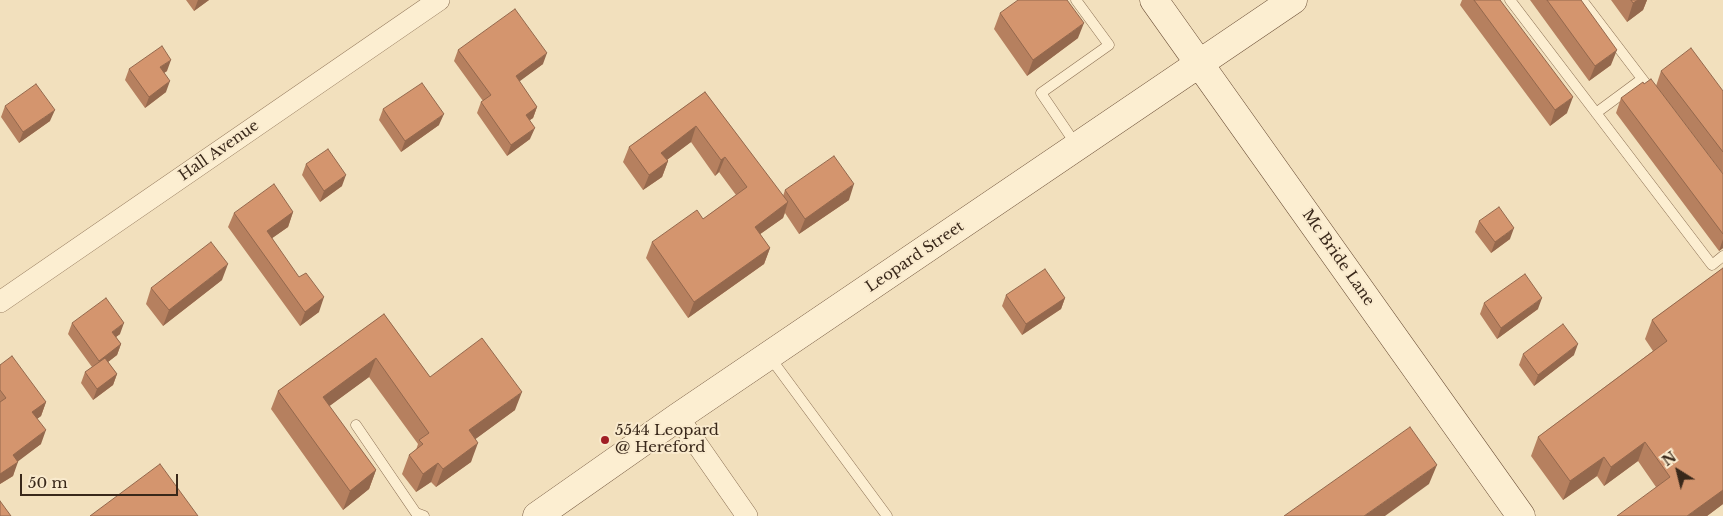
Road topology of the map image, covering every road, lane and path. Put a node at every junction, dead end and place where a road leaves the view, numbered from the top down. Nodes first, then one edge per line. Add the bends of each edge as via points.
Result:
1 (439, 0) edge
2 (1076, 0) edge
3 (1154, 0) edge
4 (1293, 0) edge
5 (1510, 0) edge
6 (1582, 0) edge
7 (1200, 64) junction
8 (1642, 79) junction
9 (1659, 102) edge
10 (1596, 113) junction
11 (1078, 147) junction
12 (1723, 256) edge
13 (0, 302) edge
14 (768, 356) junction
15 (678, 417) junction
16 (356, 425) dead end
17 (424, 516) edge
18 (538, 516) edge
19 (747, 516) edge
20 (887, 516) edge
21 (1521, 516) edge

1 - 13 street, Hall Avenue
2 - 11 lane via 1109,45 1041,93
3 - 7 main road, Mc Bride Lane
4 - 7 main road, Leopard Street
5 - 10 lane
6 - 8 lane
7 - 11 main road, Leopard Street
7 - 21 main road, Mc Bride Lane
8 - 9 lane
8 - 10 lane
10 - 12 lane via 1712,265
11 - 14 main road, Leopard Street
14 - 15 main road, Leopard Street
14 - 20 lane
15 - 18 main road, Leopard Street
15 - 19 street
16 - 17 lane via 416,513

